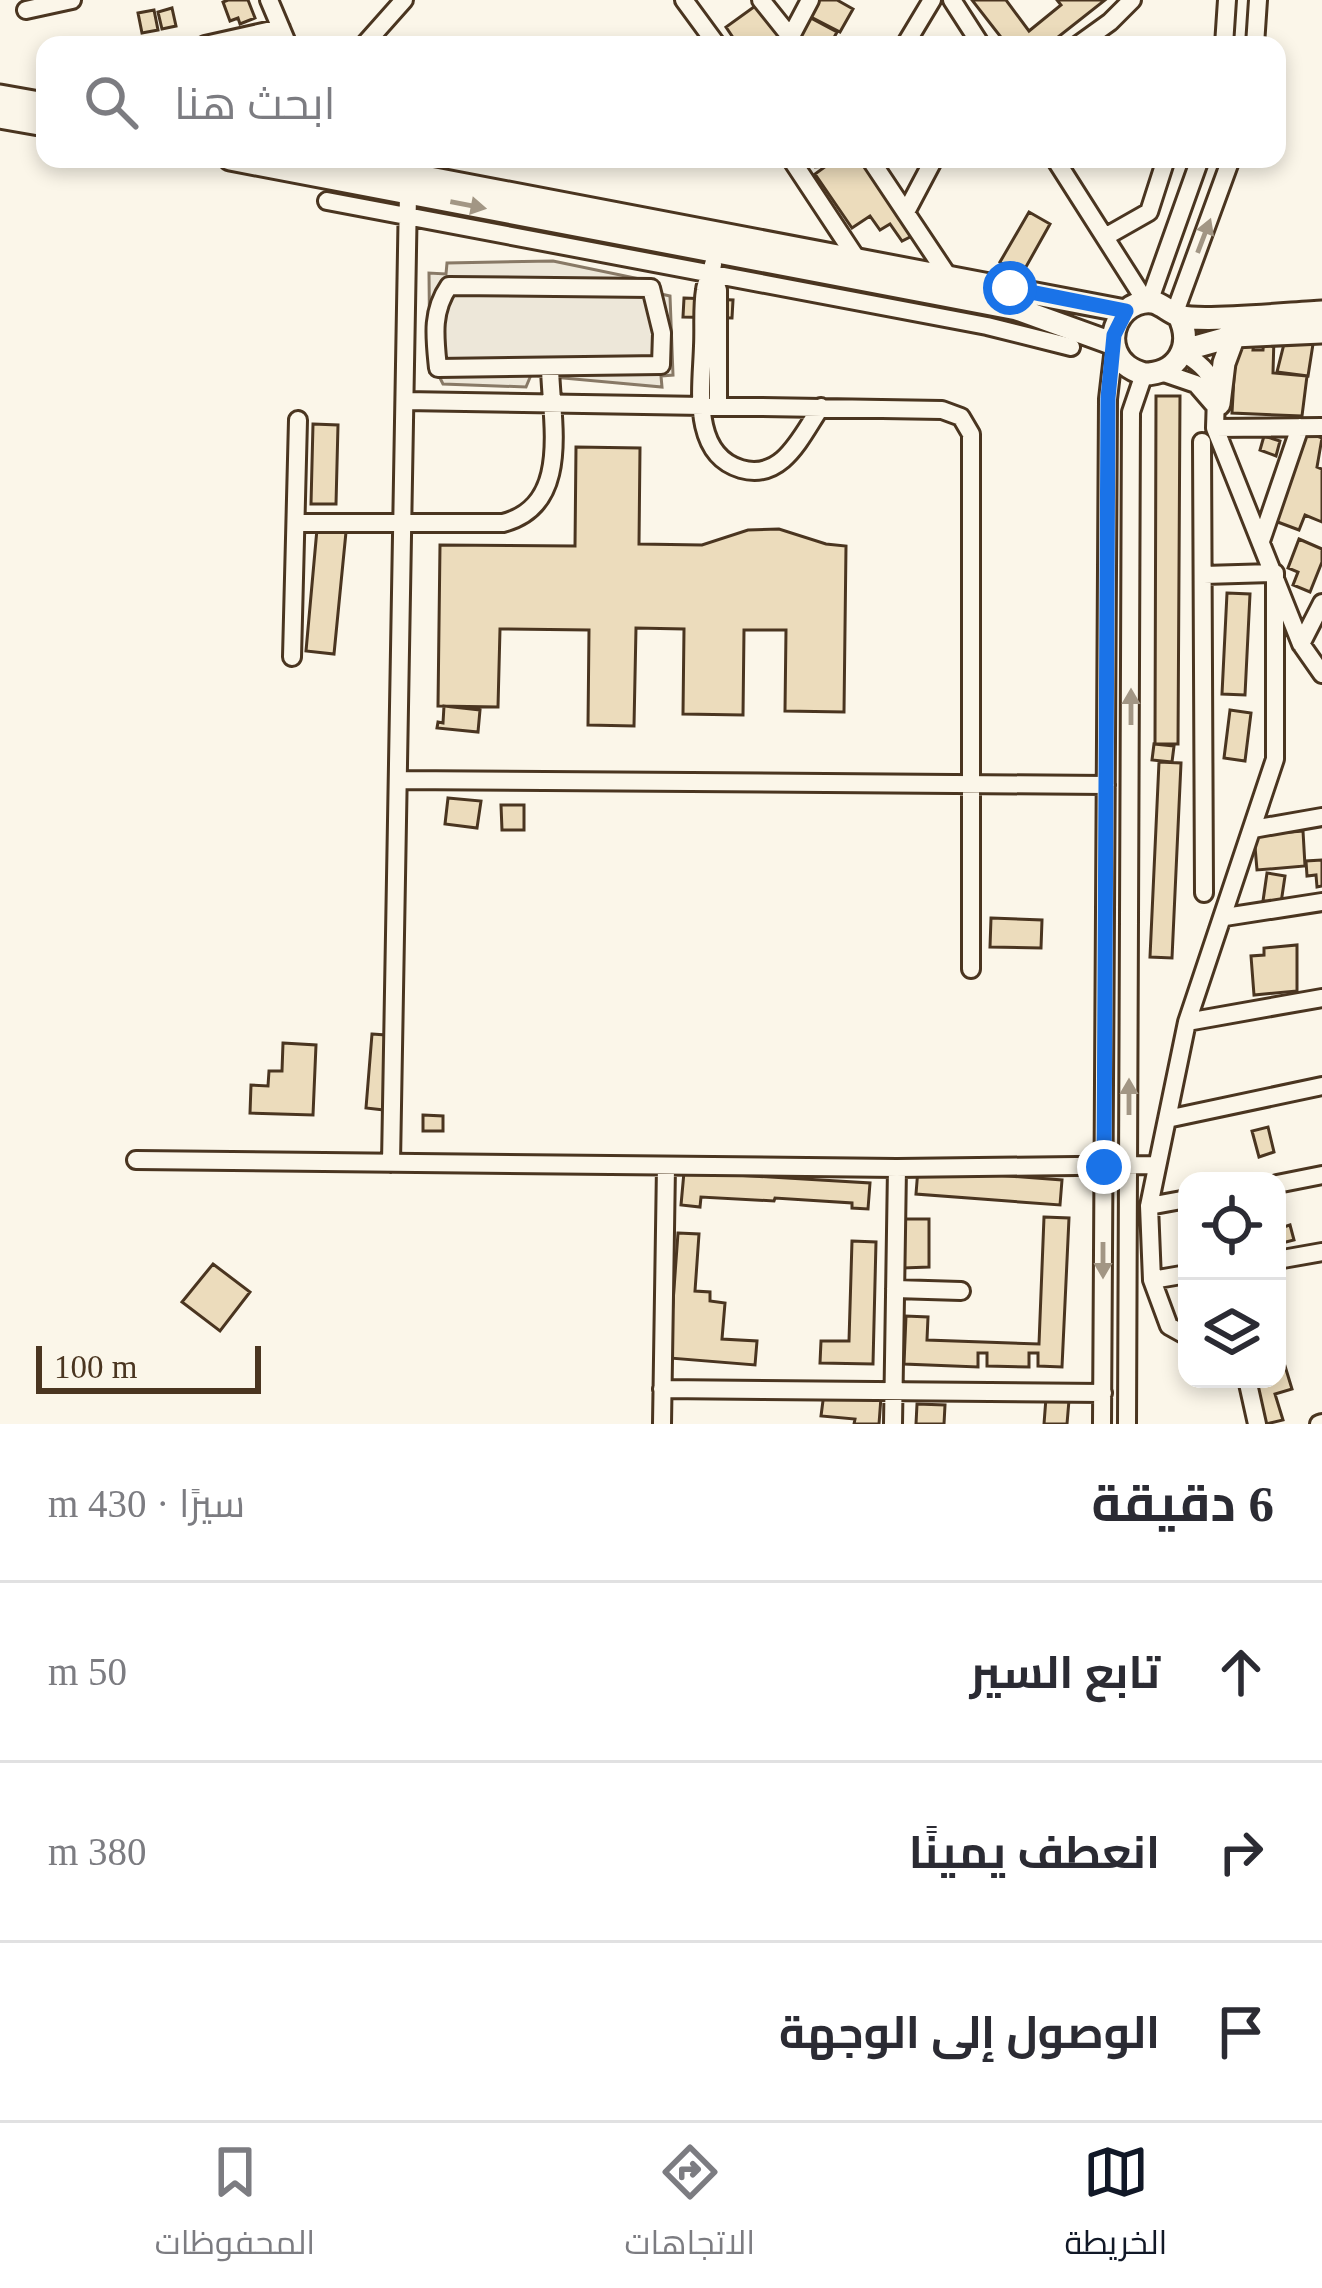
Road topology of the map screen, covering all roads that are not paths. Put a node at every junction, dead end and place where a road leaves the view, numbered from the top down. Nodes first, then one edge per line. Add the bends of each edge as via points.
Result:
1 (72, 0) edge
2 (269, 0) edge
3 (404, 0) edge
4 (684, 0) edge
5 (761, 0) edge
6 (809, 0) edge
7 (932, 0) edge
8 (952, 0) edge
9 (1132, 0) edge
10 (1228, 0) edge
11 (1258, 0) edge
12 (26, 10) dead end
13 (285, 36) edge
14 (372, 36) edge
15 (710, 36) edge
16 (791, 36) edge
17 (796, 36) edge
18 (910, 36) edge
19 (975, 36) edge
20 (1091, 36) edge
21 (1225, 36) edge
22 (1256, 36) edge
23 (0, 96) edge
24 (36, 102) edge
25 (0, 117) edge
26 (36, 123) edge
27 (331, 168) edge
28 (797, 168) edge
29 (876, 168) edge
30 (929, 168) edge
31 (1061, 168) edge
32 (1163, 168) edge
33 (1196, 168) edge
34 (1228, 168) edge
35 (409, 195) junction
36 (327, 201) dead end
37 (906, 212) junction
38 (1105, 237) junction
39 (714, 240) junction
40 (857, 260) junction
41 (712, 274) junction
42 (948, 277) junction
43 (1140, 305) junction
44 (1322, 311) edge
45 (1177, 314) junction
46 (1322, 332) edge
47 (1234, 336) junction
48 (1114, 345) junction
49 (1071, 347) dead end
50 (1183, 352) junction
51 (550, 367) junction
52 (1152, 373) junction
53 (405, 401) junction
54 (551, 403) junction
55 (710, 405) junction
56 (1217, 405) junction
57 (821, 407) junction
58 (298, 420) dead end
59 (1322, 427) edge
60 (1300, 428) junction
61 (1209, 435) junction
62 (403, 520) junction
63 (297, 523) junction
64 (1261, 541) junction
65 (1275, 573) junction
66 (1204, 575) junction
67 (1322, 603) edge
68 (1301, 644) junction
69 (292, 657) dead end
70 (1322, 674) edge
71 (398, 780) junction
72 (1106, 784) junction
73 (970, 785) junction
74 (1322, 818) edge
75 (1253, 829) junction
76 (1204, 893) dead end
77 (1322, 902) edge
78 (1225, 917) junction
79 (971, 969) dead end
80 (1322, 998) edge
81 (1187, 1022) junction
82 (1322, 1086) edge
83 (1167, 1118) junction
84 (136, 1160) dead end
85 (392, 1163) junction
86 (666, 1166) junction
87 (1128, 1166) junction
88 (1157, 1166) junction
89 (1104, 1167) junction
90 (898, 1168) junction
91 (1322, 1175) edge
92 (1286, 1182) edge
93 (1178, 1201) edge
94 (1150, 1206) junction
95 (1322, 1252) edge
96 (1286, 1258) edge
97 (1178, 1276) edge
98 (1152, 1280) junction
99 (896, 1289) junction
100 (961, 1291) dead end
101 (1178, 1331) edge
102 (1249, 1388) edge
103 (662, 1389) junction
104 (894, 1392) junction
105 (1102, 1393) junction
106 (662, 1424) edge
107 (893, 1424) edge
108 (1102, 1424) edge
109 (1126, 1424) edge
110 (1257, 1424) edge

1 - 12 street
2 - 13 street
3 - 14 street
4 - 15 street
5 - 16 street
6 - 17 street
7 - 18 street
8 - 19 street
9 - 20 street
10 - 21 street
11 - 22 street
23 - 24 main road
25 - 26 main road
27 - 35 main road
28 - 40 street
29 - 37 street
30 - 37 street
31 - 38 street
32 - 38 street via 1149,212
33 - 43 street
45 -> 34 street
35 - 36 street
35 - 39 main road
35 - 41 street
35 - 53 street
37 - 42 street
38 - 43 street
39 - 40 main road
39 - 41 street
39 - 48 main road via 1017,309
40 - 42 main road
41 - 49 street
41 - 55 street via 718,290
42 - 43 main road
43 - 45 main road
43 - 48 main road via 1116,326
44 - 45 main road
45 - 50 main road
46 - 47 main road
47 - 50 main road
47 - 56 main road
48 - 52 main road via 1122,361
48 - 72 street
50 - 52 main road
50 - 56 street via 1209,374
51 - 51 street via 661,365 651,288 449,286 438,302 438,368
51 - 54 street
52 - 56 street via 1196,385
87 -> 52 street via 1132,412
53 - 54 street
53 - 62 street
54 - 55 street
54 - 62 street via 551,473 538,505 503,523
55 - 57 street
55 - 57 street via 707,436 718,454 762,472 785,459
56 - 61 street
57 - 73 street via 942,410 968,426
58 - 63 street
59 - 60 street
60 - 61 street
60 - 64 street
61 - 64 street
61 - 66 street
62 - 63 street
62 - 71 street
63 - 69 street
64 - 65 street
65 - 66 street
65 - 68 street
65 - 75 street via 1275,759
66 - 76 street
67 - 68 street
68 - 70 street
71 - 73 street
71 - 85 street
72 - 73 street
72 - 89 street
73 - 79 street
74 - 75 street
75 - 78 street
77 - 78 street
78 - 81 street
80 - 81 street
81 - 83 street
82 - 83 street
83 - 88 street
84 - 85 street
85 - 86 street
86 - 90 street
86 - 103 street
87 - 88 street
87 - 89 street
87 - 109 street
88 - 94 street
89 - 90 street
89 -> 105 street
90 - 99 street
91 - 92 street
93 - 94 street
94 - 98 street
95 - 96 street
97 - 98 street
98 - 101 street
99 - 100 street
99 - 104 street
102 - 110 street
103 - 104 street
103 - 106 street
104 - 105 street
104 - 107 street
105 - 108 street

